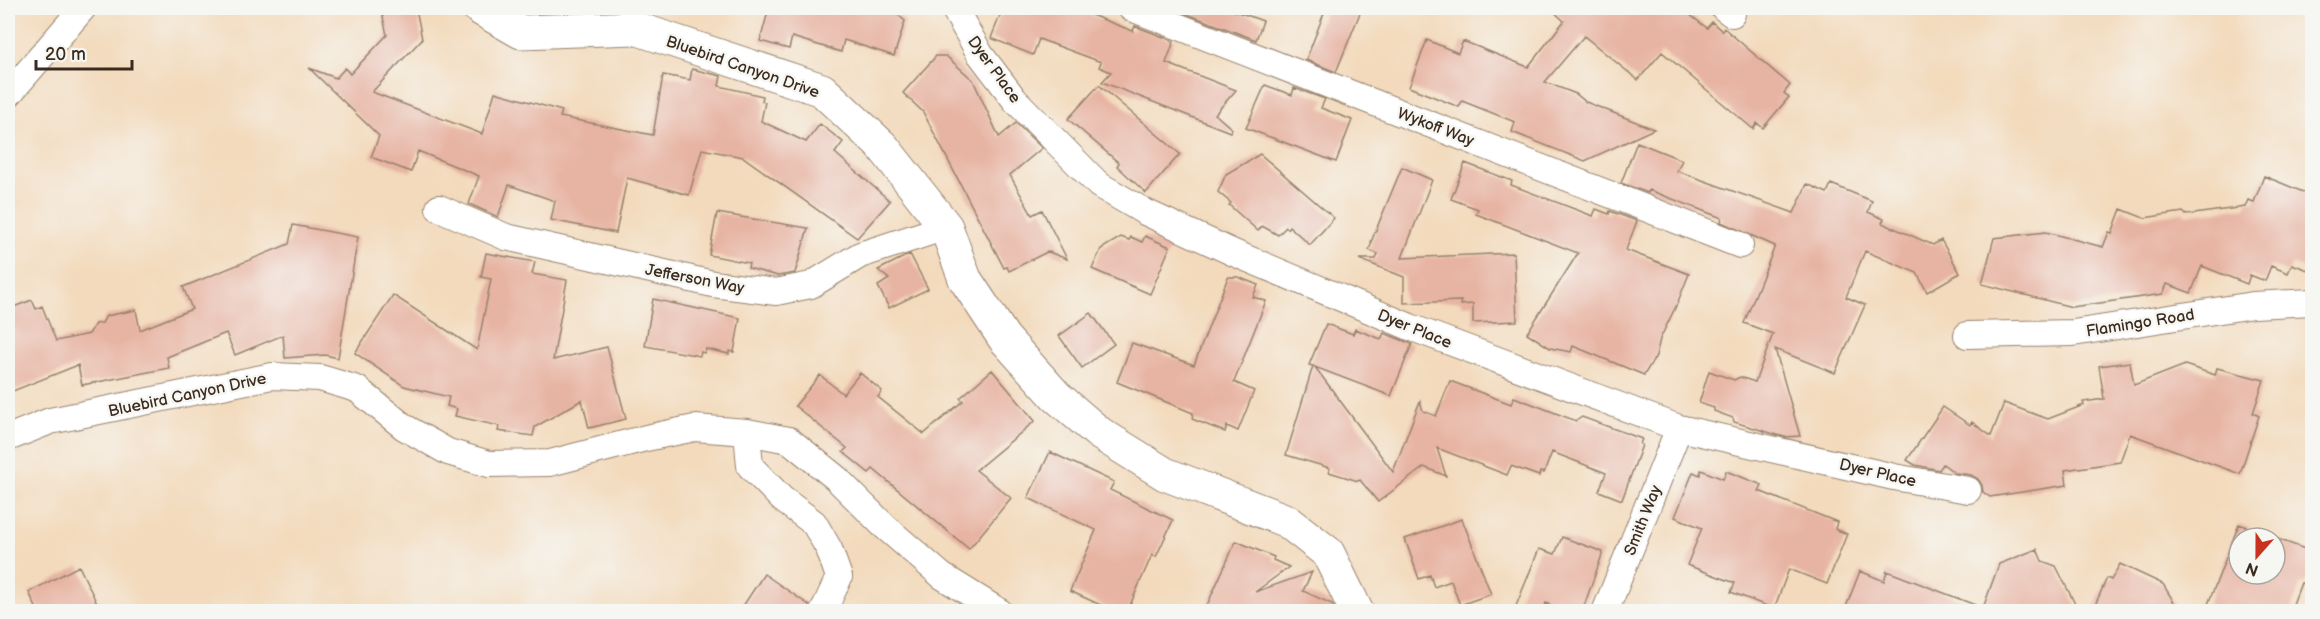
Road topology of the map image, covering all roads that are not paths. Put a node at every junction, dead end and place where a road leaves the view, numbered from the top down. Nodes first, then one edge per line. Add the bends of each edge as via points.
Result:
1 (83, 8) edge
2 (479, 8) edge
3 (954, 8) edge
4 (1131, 8) edge
5 (8, 95) edge
6 (439, 208) dead end
7 (946, 226) junction
8 (1740, 245) dead end
9 (2313, 302) edge
10 (1966, 335) dead end
11 (1679, 428) junction
12 (747, 432) junction
13 (8, 438) edge
14 (1968, 490) dead end
15 (823, 612) edge
16 (1000, 612) edge
17 (1357, 612) edge
18 (1605, 612) edge

1 - 5 street
2 - 7 street, Bluebird Canyon Drive via 521,32 635,28 822,90 883,147
3 - 11 street, Dyer Place via 980,54 1015,100 1099,185 1145,212 1410,327
4 - 8 street, Wykoff Way
6 - 7 street, Jefferson Way via 506,237 713,284 776,292 812,285 860,255
7 - 17 street, Bluebird Canyon Drive via 965,279 1004,338 1056,396 1099,433 1165,474 1287,520 1328,553
9 - 10 street, Flamingo Road via 2253,304 2073,333
11 - 14 street, Dyer Place
11 - 18 street, Smith Way
12 - 13 street, Bluebird Canyon Drive via 695,428 550,463 489,464 439,447 404,427 357,389 320,378 272,376 50,421
12 - 15 street via 750,466 814,523 829,549 839,577
12 - 16 street, Bluebird Canyon Drive via 789,440 942,576

